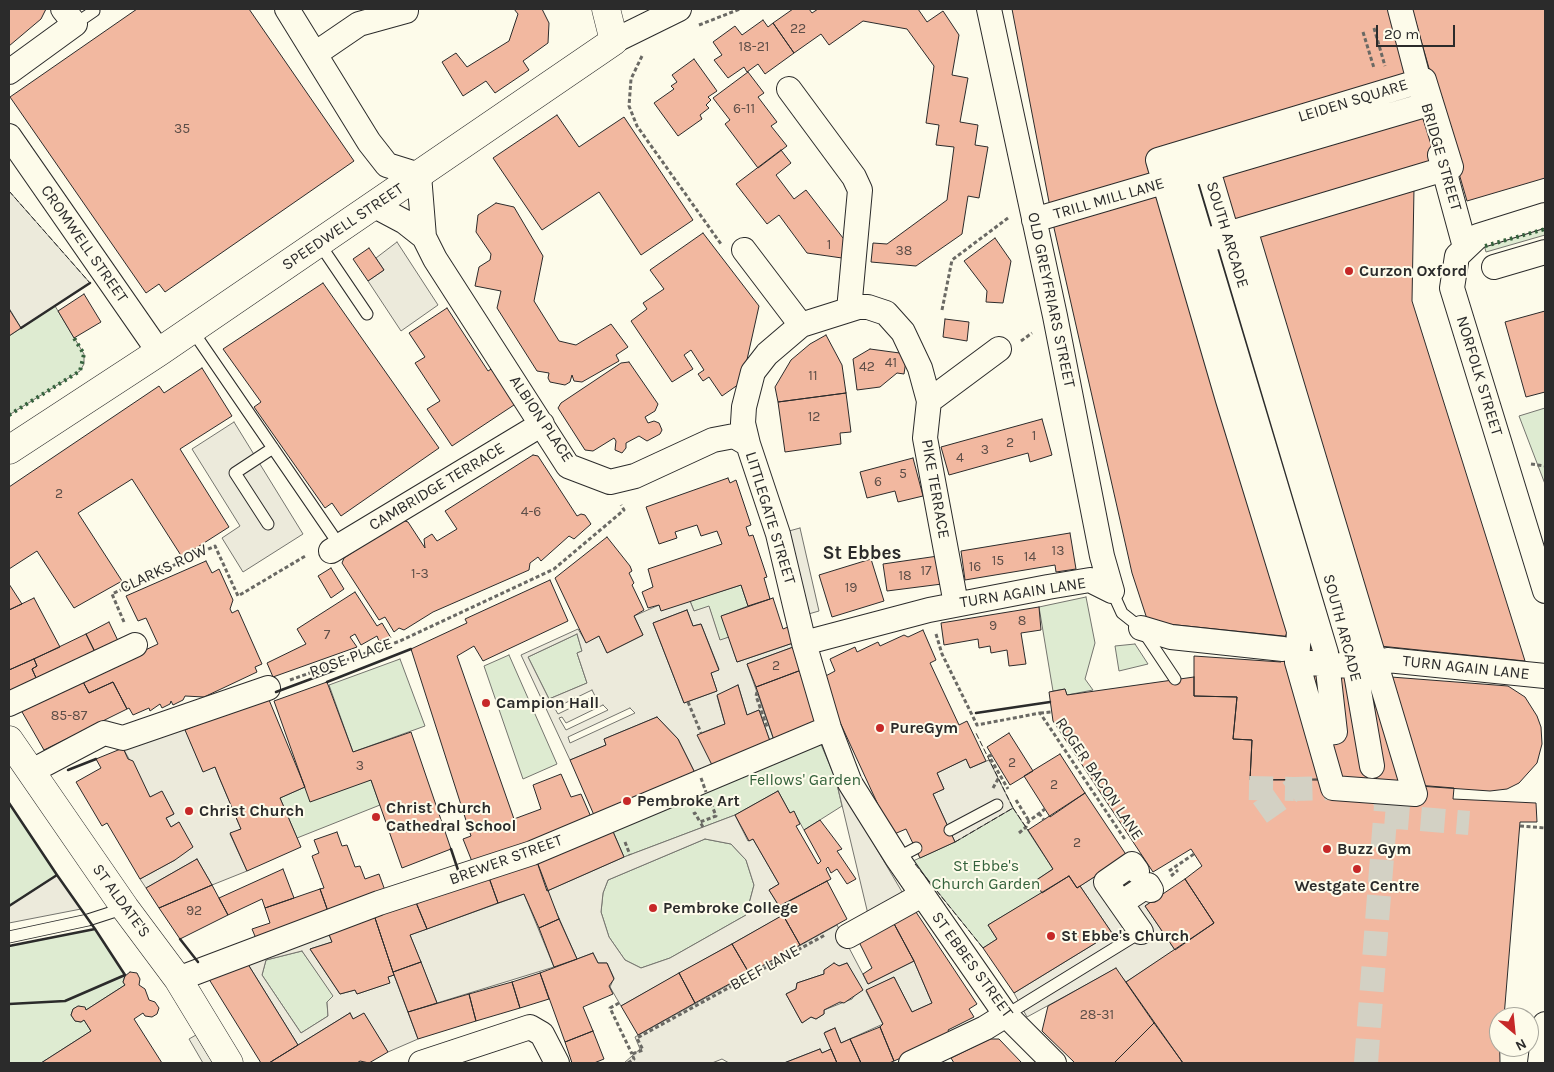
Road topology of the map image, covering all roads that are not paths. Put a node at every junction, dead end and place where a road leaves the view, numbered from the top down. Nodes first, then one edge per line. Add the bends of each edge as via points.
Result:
1 (287, 9) edge
2 (606, 9) edge
3 (679, 9) edge
4 (989, 9) edge
5 (1402, 9) edge
6 (94, 10) dead end
7 (406, 11) dead end
8 (69, 17) edge
9 (614, 41) junction
10 (315, 54) junction
11 (9, 72) edge
12 (1422, 80) junction
13 (789, 89) dead end
14 (1425, 105) junction
15 (9, 136) edge
16 (1208, 170) junction
17 (420, 175) junction
18 (1183, 177) junction
19 (373, 205) junction
20 (1032, 211) junction
21 (1545, 215) edge
22 (1245, 229) junction
23 (424, 237) junction
24 (318, 243) junction
25 (1184, 247) junction
26 (1466, 247) junction
27 (735, 251) road end
28 (1545, 252) edge
29 (1494, 267) dead end
30 (849, 310) junction
31 (367, 314) dead end
32 (801, 325) junction
33 (192, 330) junction
34 (999, 349) road end
35 (160, 352) junction
36 (1291, 381) junction
37 (1228, 400) junction
38 (929, 401) junction
39 (542, 424) junction
40 (748, 444) junction
41 (273, 448) junction
42 (9, 450) edge
43 (1331, 516) junction
44 (268, 524) dead end
45 (1270, 534) junction
46 (335, 548) joint
47 (1112, 590) junction
48 (1545, 591) edge
49 (956, 604) junction
50 (1141, 628) junction
51 (804, 643) junction
52 (135, 645) road end
53 (1290, 656) junction
54 (1382, 664) junction
55 (1545, 676) edge
56 (1175, 679) dead end
57 (268, 688) road end
58 (9, 704) edge
59 (829, 728) junction
60 (1327, 733) dead end
61 (9, 740) edge
62 (1372, 766) dead end
63 (30, 772) junction
64 (998, 805) dead end
65 (950, 830) dead end
66 (1142, 877) road end
67 (922, 894) junction
68 (125, 908) junction
69 (1141, 932) joint
70 (848, 936) road end
71 (9, 937) edge
72 (178, 979) junction
73 (1006, 1015) junction
74 (1545, 1024) edge
75 (229, 1063) edge
76 (421, 1063) edge
77 (557, 1063) edge
78 (910, 1063) edge
79 (1054, 1063) edge
80 (1540, 1063) edge

1 - 10 street
2 - 9 street
3 - 9 street, SPEEDWELL STREET
4 - 20 street, OLD GREYFRIARS STREET
5 - 12 street, BRIDGE STREET
6 - 8 lane
7 - 10 street via 358,24
8 - 11 street
9 - 17 street, SPEEDWELL STREET
10 - 17 street via 369,142 387,165
12 - 14 street, BRIDGE STREET
12 - 22 street, LEIDEN SQUARE via 1450,167
12 - 25 street, LEIDEN SQUARE via 1158,160
13 - 30 street via 854,177 860,190
14 - 16 street, LEIDEN SQUARE
14 - 26 street, BRIDGE STREET
15 - 35 street, CROMWELL STREET
16 - 18 street, LEIDEN SQUARE
16 - 62 street, SOUTH ARCADE via 1353,656
17 - 19 street, SPEEDWELL STREET
17 - 23 street, ALBION PLACE
18 - 20 street, TRILL MILL LANE
18 - 60 street, SOUTH ARCADE via 1326,653 1335,732
19 - 23 street, ALBION PLACE via 405,222
19 - 24 street, SPEEDWELL STREET
20 - 47 street, OLD GREYFRIARS STREET via 1102,556
21 - 26 street, NORFOLK STREET via 1478,236
22 - 25 street, LEIDEN SQUARE
22 - 36 street, SOUTH ARCADE
23 - 39 street, ALBION PLACE
24 - 31 lane
24 - 33 street, SPEEDWELL STREET
25 - 37 street
26 - 48 street, NORFOLK STREET via 1457,256 1452,288
27 - 32 street
28 - 29 street
30 - 32 street
30 - 38 street via 868,307 886,313 902,332
32 - 40 street, LITTLEGATE STREET via 767,354 753,372 744,407 743,423
33 - 35 street, SPEEDWELL STREET
33 - 41 lane
34 - 38 street
35 - 42 street, SPEEDWELL STREET
36 - 37 street
36 - 43 street, SOUTH ARCADE
37 - 45 street
38 - 49 street, PIKE TERRACE via 925,438
39 - 40 street, ALBION PLACE via 568,466 610,482 635,476 712,440 734,436
39 - 46 street, CAMBRIDGE TERRACE
40 - 51 street, LITTLEGATE STREET via 778,534
41 - 44 lane via 235,473
41 - 46 lane
43 - 45 street
43 - 54 street, SOUTH ARCADE
45 - 53 street via 1299,631
47 - 49 street, TURN AGAIN LANE via 1090,580
47 - 50 lane via 1122,613
49 - 51 street, TURN AGAIN LANE
50 - 53 street via 1171,637
50 - 56 lane
51 - 59 street, LITTLEGATE STREET
52 - 58 street
53 - 54 street, TURN AGAIN LANE
53 - 54 street, SOUTH ARCADE via 1333,788 1415,794
54 - 55 street, TURN AGAIN LANE
57 - 63 street via 123,738 104,733
59 - 67 street, ST EBBES STREET via 850,783 906,853
59 - 72 street, BREWER STREET via 532,853 379,903
61 - 63 street, ST ALDATE'S
63 - 68 street, ST ALDATE'S
64 - 65 lane
66 - 69 street via 1121,903
67 - 70 street
67 - 73 street, ST EBBES STREET
68 - 71 lane via 88,920
68 - 72 street, ST ALDATE'S
69 - 73 lane
72 - 75 street, ST ALDATE'S
73 - 78 street
73 - 79 street, ST EBBES STREET
74 - 80 street
76 - 77 street via 530,1027 542,1034

